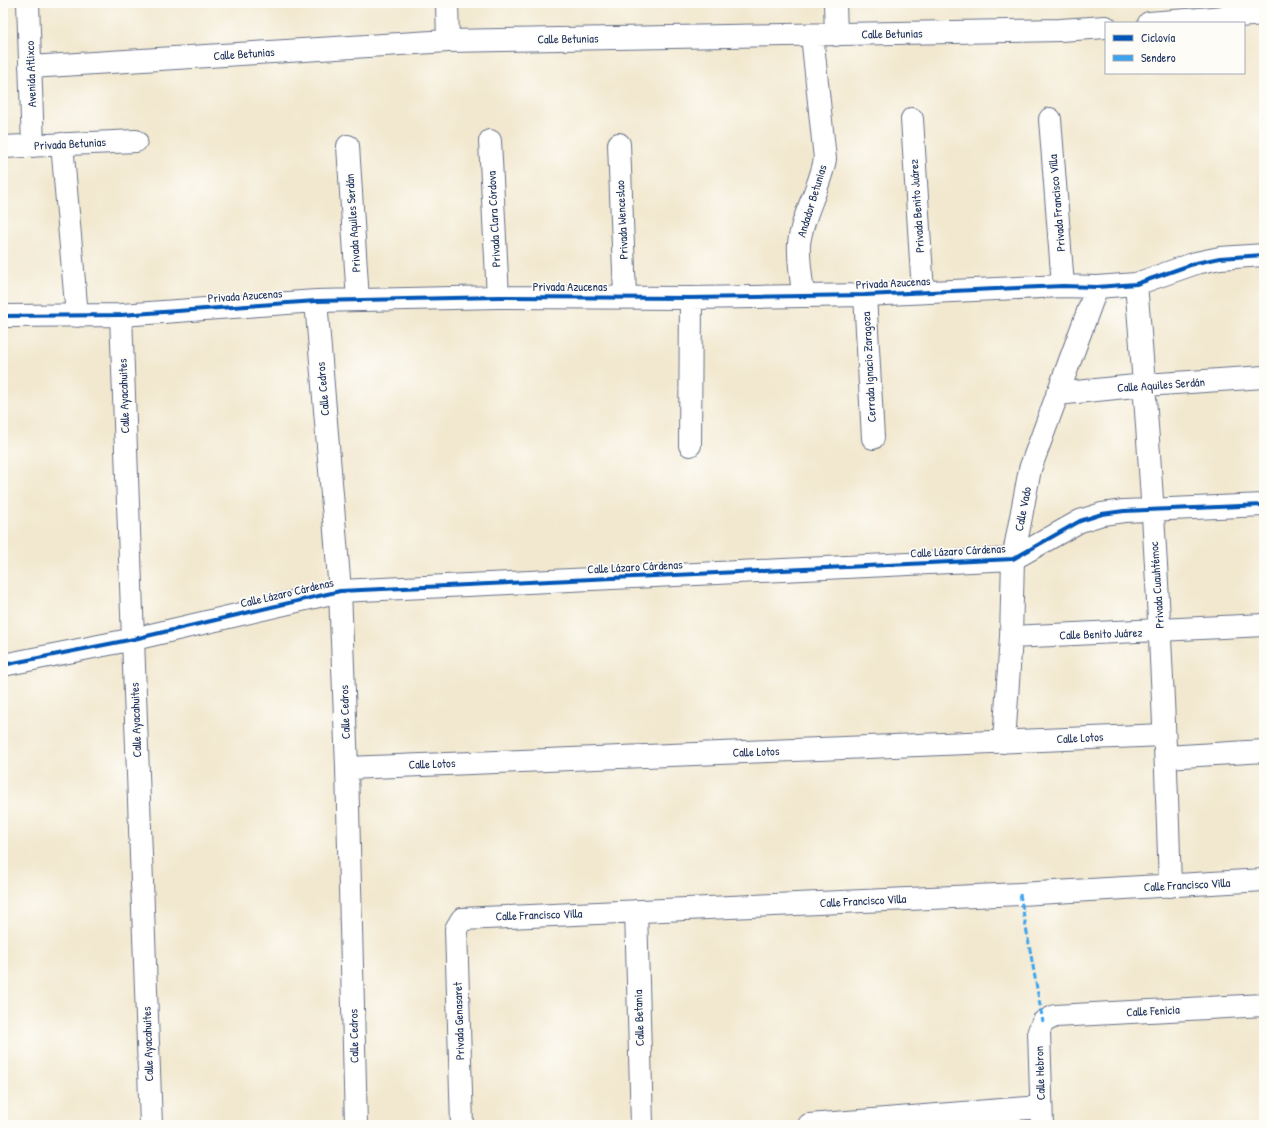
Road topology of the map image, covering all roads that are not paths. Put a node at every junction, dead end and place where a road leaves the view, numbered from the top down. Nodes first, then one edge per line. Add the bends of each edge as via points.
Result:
1 (28, 3) edge
2 (447, 3) edge
3 (835, 3) edge
4 (1264, 14) edge
5 (1162, 22) edge
6 (1105, 26) edge
7 (812, 35) junction
8 (836, 35) junction
9 (448, 41) junction
10 (30, 67) junction
11 (912, 119) dead end
12 (1050, 119) dead end
13 (136, 141) dead end
14 (490, 141) dead end
15 (62, 144) junction
16 (619, 144) dead end
17 (33, 146) junction
18 (348, 146) dead end
19 (3, 147) edge
20 (1264, 255) edge
21 (1136, 284) junction
22 (1063, 286) junction
23 (1097, 287) junction
24 (923, 292) junction
25 (865, 295) junction
26 (626, 296) junction
27 (803, 296) junction
28 (498, 297) junction
29 (691, 298) junction
30 (316, 300) junction
31 (358, 300) junction
32 (121, 315) junction
33 (3, 316) edge
34 (77, 316) junction
35 (1264, 377) edge
36 (1145, 385) junction
37 (1057, 394) junction
38 (873, 438) dead end
39 (690, 445) dead end
40 (1264, 505) edge
41 (1152, 511) junction
42 (1013, 559) junction
43 (340, 591) junction
44 (1264, 625) edge
45 (1160, 632) junction
46 (1010, 637) junction
47 (134, 639) junction
48 (3, 665) edge
49 (1164, 734) junction
50 (1004, 742) junction
51 (1264, 752) edge
52 (1166, 757) junction
53 (347, 768) junction
54 (1264, 880) edge
55 (1170, 886) junction
56 (636, 911) junction
57 (462, 919) joint
58 (1264, 1005) edge
59 (1043, 1022) joint
60 (1042, 1116) edge
61 (151, 1125) edge
62 (356, 1125) edge
63 (462, 1125) edge
64 (642, 1125) edge
65 (809, 1125) edge

1 - 10 street, Avenida Atlixco
2 - 9 street
3 - 8 street
4 - 5 street
6 - 8 street, Calle Betunias via 1060,30
7 - 8 street, Calle Betunias
7 - 9 street, Calle Betunias
7 - 27 street, Andador Betunias via 824,159 822,175 803,226 799,245
9 - 10 street, Calle Betunias
10 - 17 street, Avenida Atlixco
11 - 24 street, Privada Benito Juárez
12 - 22 street, Privada Francisco Villa
13 - 15 street, Privada Betunias
14 - 28 street, Privada Clara Córdova
15 - 17 street, Privada Betunias
15 - 34 street
16 - 26 street, Privada Wenceslao
17 - 19 street, Privada Betunias
18 - 31 street, Privada Aquiles Serdán
20 - 21 street, Privada Azucenas via 1220,258 1196,263
21 - 23 street, Privada Azucenas
21 - 36 street, Privada Cuauhtémoc
22 - 23 street, Privada Azucenas
22 - 24 street, Privada Azucenas
23 - 37 street, Calle Vado
24 - 25 street, Privada Azucenas
25 - 27 street, Privada Azucenas
25 - 38 street, Cerrada Ignacio Zaragoza
26 - 28 street, Privada Azucenas
26 - 29 street, Privada Azucenas
27 - 29 street, Privada Azucenas
28 - 31 street, Privada Azucenas
29 - 39 street
30 - 31 street, Privada Azucenas
30 - 32 street, Privada Azucenas
30 - 43 street, Calle Cedros
32 - 34 street, Privada Azucenas
32 - 47 street, Calle Ayacahuites
33 - 34 street, Privada Azucenas
35 - 36 street, Calle Aquiles Serdán
36 - 37 street, Calle Aquiles Serdán
36 - 41 street, Privada Cuauhtémoc
37 - 42 street, Calle Vado via 1030,470
40 - 41 street, Calle Lázaro Cárdenas
41 - 42 street, Calle Lázaro Cárdenas via 1102,514 1080,521
41 - 45 street, Privada Cuauhtémoc
42 - 43 street, Calle Lázaro Cárdenas
42 - 46 street, Calle Vado
43 - 47 street, Calle Lázaro Cárdenas
43 - 53 street, Calle Cedros
44 - 45 street, Calle Benito Juárez
45 - 46 street, Calle Benito Juárez
45 - 49 street, Privada Cuauhtémoc
46 - 50 street, Calle Vado
47 - 48 street, Calle Lázaro Cárdenas
47 - 61 street, Calle Ayacahuites
49 - 50 street, Calle Lotos
49 - 52 street, Privada Cuauhtémoc
50 - 53 street, Calle Lotos
51 - 52 street
52 - 55 street, Privada Cuauhtémoc
53 - 62 street, Calle Cedros
54 - 55 street, Calle Francisco Villa
55 - 56 street, Calle Francisco Villa
56 - 57 street, Calle Francisco Villa
56 - 64 street, Calle Betania
57 - 63 street, Privada Genasaret via 456,929
58 - 59 street, Calle Fenicia via 1055,1016
59 - 60 street, Calle Hebron via 1039,1031
60 - 65 street

